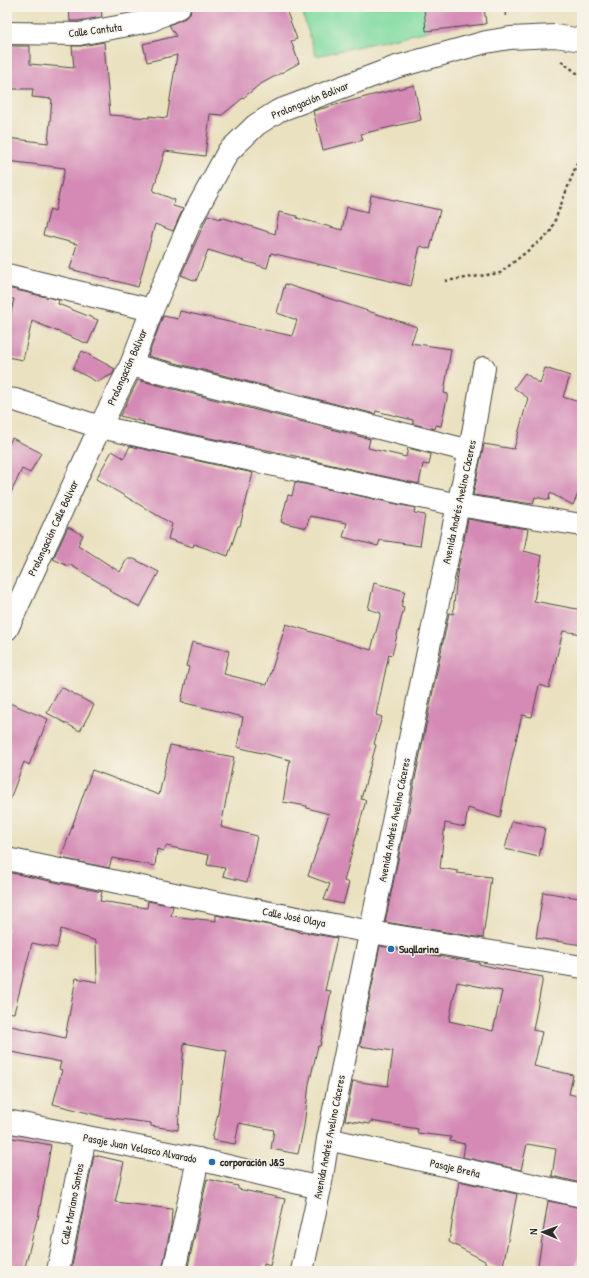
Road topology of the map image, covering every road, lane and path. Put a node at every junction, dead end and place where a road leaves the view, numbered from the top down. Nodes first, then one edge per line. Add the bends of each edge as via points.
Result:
1 (178, 7) edge
2 (7, 33) edge
3 (582, 40) edge
4 (582, 145) edge
5 (7, 275) edge
6 (445, 281) dead end
7 (152, 310) junction
8 (131, 364) junction
9 (484, 368) dead end
10 (7, 399) edge
11 (100, 427) junction
12 (470, 451) junction
13 (458, 505) junction
14 (582, 525) edge
15 (7, 629) edge
16 (7, 859) edge
17 (371, 932) junction
18 (582, 966) edge
19 (7, 1121) edge
20 (85, 1137) junction
21 (328, 1139) junction
22 (198, 1159) junction
23 (320, 1188) junction
24 (582, 1196) edge
25 (58, 1271) edge
26 (174, 1271) edge
27 (302, 1271) edge

1 - 2 street, Calle Cantuta via 150,22 79,34
3 - 7 street, Prolongación Bolivar via 555,36 486,42 396,67 278,111 261,121 228,152 192,218
4 - 6 path via 550,233 500,273
5 - 7 street
7 - 8 street, Prolongación Bolivar
8 - 11 street, Prolongación Bolivar
8 - 12 street
9 - 12 street, Avenida Andrés Avelino Cáceres
10 - 11 street
11 - 13 street
11 - 15 street, Prolongación Calle Bolivar
12 - 13 street, Avenida Andrés Avelino Cáceres
13 - 14 street
13 - 17 street, Avenida Andrés Avelino Cáceres
16 - 17 street, Calle José Olaya
17 - 18 street, Calle José Olaya
17 - 21 street, Avenida Andrés Avelino Cáceres
19 - 20 street, Pasaje Juan Velasco Alvarado
20 - 22 street, Pasaje Juan Velasco Alvarado
20 - 25 street, Calle Mariano Santos
21 - 23 street, Avenida Andrés Avelino Cáceres
21 - 24 street, Pasaje Breña
22 - 23 street, Pasaje Juan Velasco Alvarado
22 - 26 street
23 - 27 street, Avenida Andrés Avelino Cáceres

